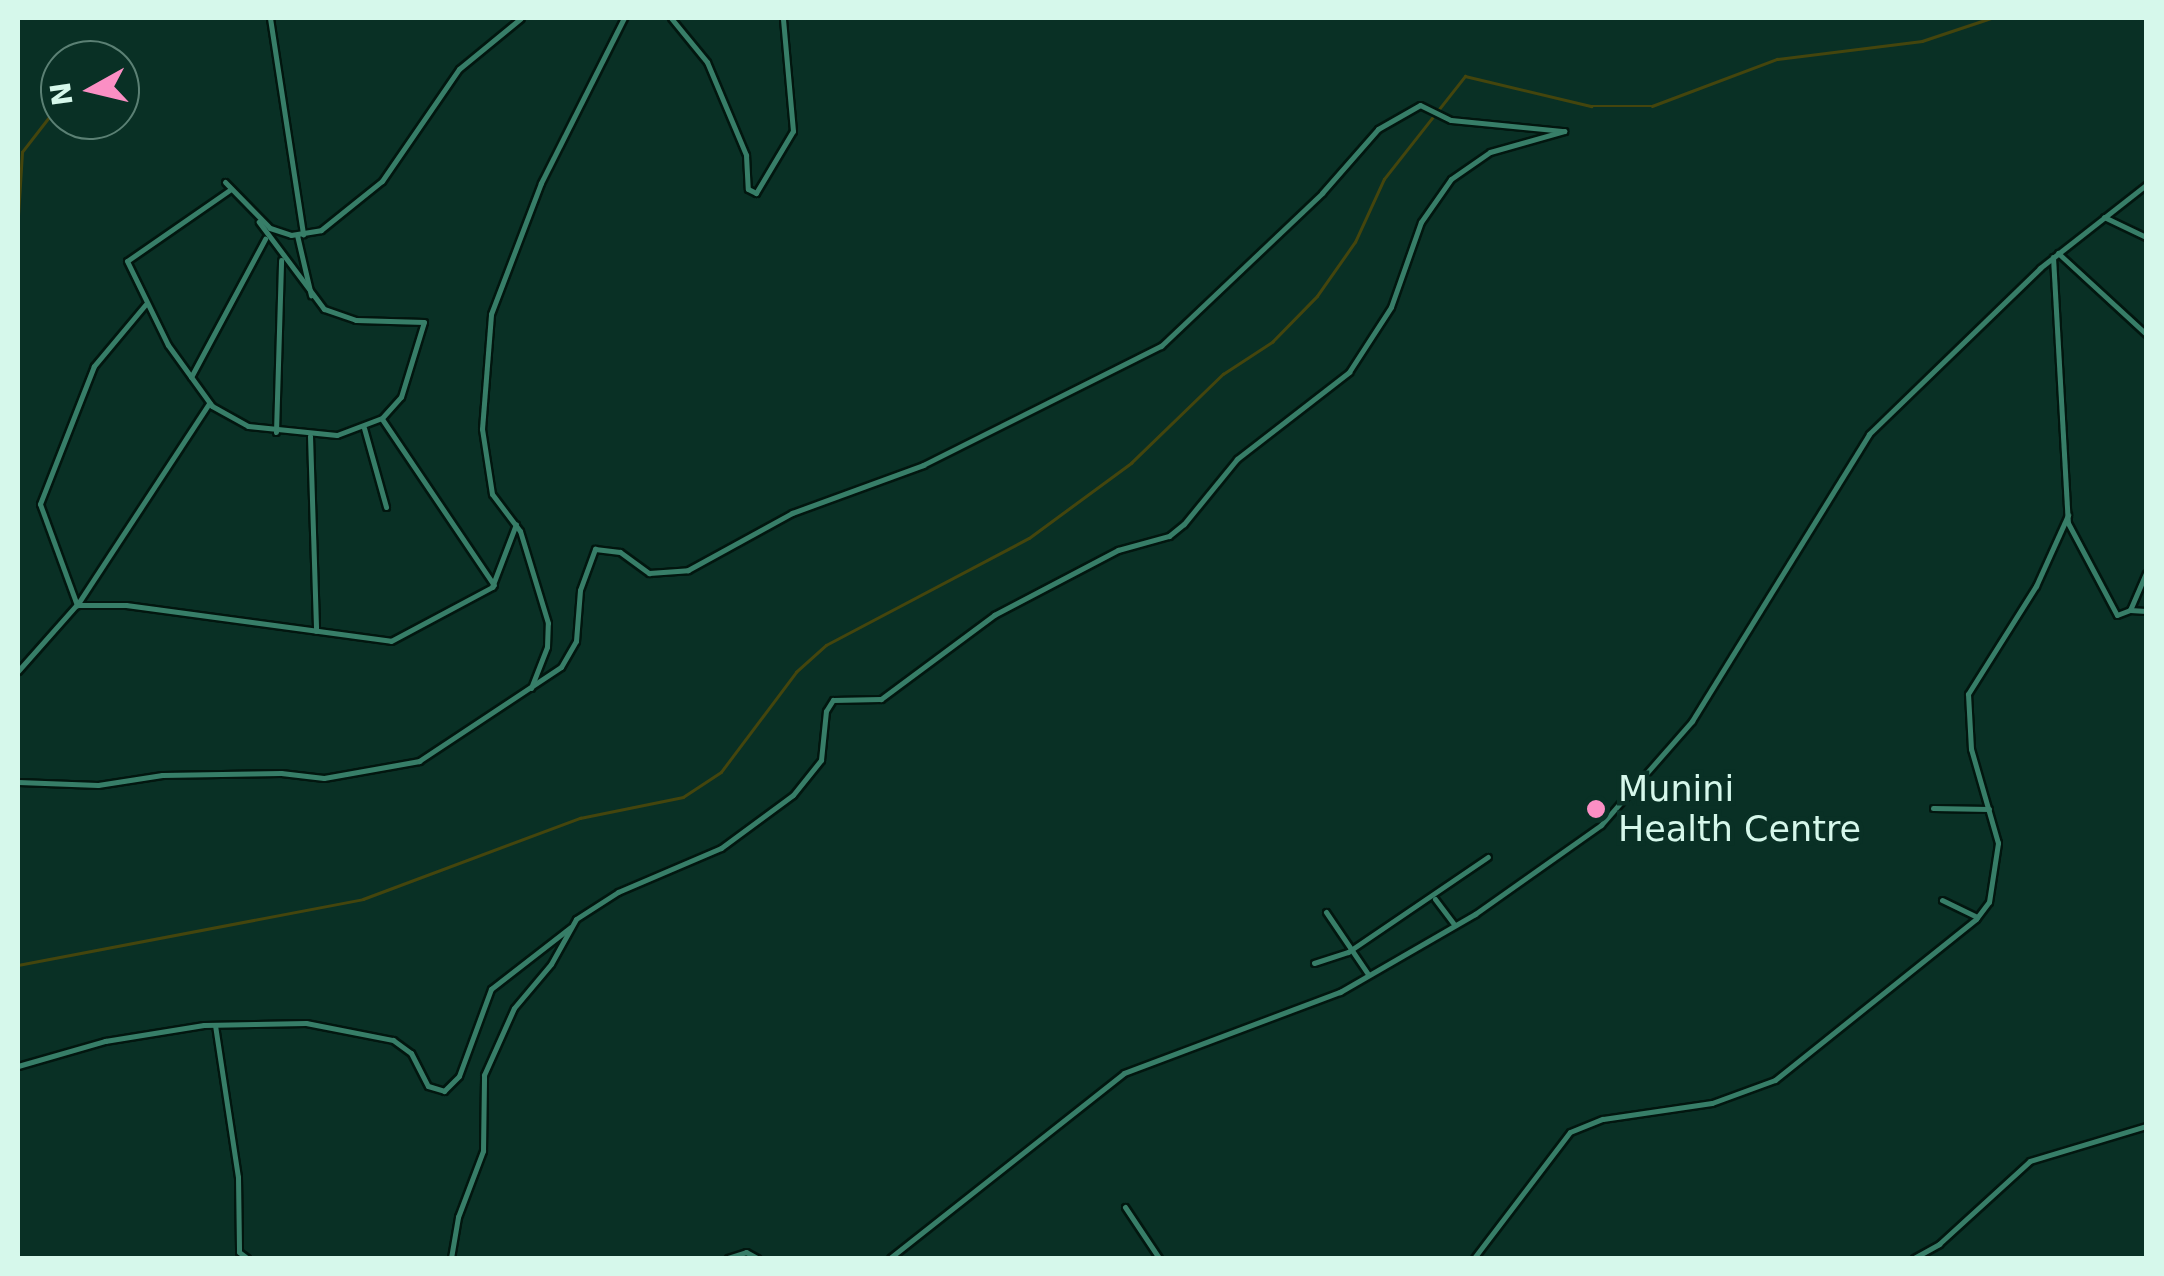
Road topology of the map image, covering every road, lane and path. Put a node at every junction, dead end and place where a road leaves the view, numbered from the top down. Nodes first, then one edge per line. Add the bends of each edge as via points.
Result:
1 (270, 18) edge
2 (520, 18) edge
3 (624, 18) edge
4 (671, 18) edge
5 (783, 18) edge
6 (225, 182) dead end
7 (2146, 184) edge
8 (231, 189) junction
9 (2103, 217) junction
10 (259, 222) junction
11 (300, 235) junction
12 (2146, 237) edge
13 (266, 238) junction
14 (2056, 255) junction
15 (281, 258) junction
16 (312, 298) junction
17 (145, 305) junction
18 (2146, 334) edge
19 (191, 377) junction
20 (209, 402) junction
21 (382, 419) junction
22 (364, 428) junction
23 (276, 432) junction
24 (310, 436) junction
25 (386, 507) dead end
26 (2068, 515) junction
27 (516, 524) junction
28 (2146, 572) edge
29 (494, 585) junction
30 (77, 605) junction
31 (2130, 610) junction
32 (2146, 611) edge
33 (316, 630) junction
34 (18, 671) edge
35 (529, 691) junction
36 (18, 782) edge
37 (1932, 808) dead end
38 (1988, 808) junction
39 (1488, 857) dead end
40 (1434, 899) junction
41 (1942, 900) dead end
42 (1326, 912) dead end
43 (1977, 918) junction
44 (1454, 924) junction
45 (576, 925) junction
46 (1348, 952) junction
47 (1314, 963) dead end
48 (1368, 974) junction
49 (216, 1025) junction
50 (18, 1066) edge
51 (2146, 1126) edge
52 (1125, 1207) dead end
53 (247, 1258) edge
54 (452, 1258) edge
55 (728, 1258) edge
56 (757, 1258) edge
57 (890, 1258) edge
58 (1160, 1258) edge
59 (1474, 1258) edge
60 (1914, 1258) edge

1 - 11 street
2 - 11 street via 459,69 382,182 338,220
3 - 27 street via 540,183 490,314 482,429 492,494
4 - 5 street via 707,62 746,155 752,193 761,189 793,131
6 - 8 street
7 - 9 street
8 - 10 street
8 - 17 street via 128,261
9 - 12 street
9 - 14 street
10 - 11 street
10 - 13 street
11 - 16 street
13 - 15 street
13 - 19 street
14 - 18 street
14 - 26 street
14 - 44 street via 1869,434 1666,754 1583,840
15 - 16 street
15 - 23 street
16 - 21 street via 356,320 424,322 401,397
17 - 19 street
17 - 30 street via 94,366 40,504
19 - 20 street
20 - 23 street via 240,423
20 - 30 street
21 - 22 street
21 - 29 street
22 - 24 street
22 - 25 street
23 - 24 street
24 - 33 street
26 - 31 street via 2089,573 2117,615
26 - 38 street via 2036,586 1968,694 1967,728
27 - 29 street
27 - 35 street via 549,634
28 - 31 street
29 - 33 street via 396,640
30 - 33 street via 126,605
30 - 34 street
31 - 32 street
35 - 36 street via 432,756 372,772 162,775 98,785
35 - 45 street via 561,667 576,641 580,590 595,549 620,552 649,573 688,570 798,510 923,465 1161,346 1322,194 1378,129 1420,105 1451,120 1564,131 1504,146 1456,174 1421,222 1391,307 1350,372 1237,458 1184,524 1169,536 1118,550 994,615 880,698 834,700 826,711 822,760 803,787 737,839 618,892 585,911
37 - 38 street
38 - 43 street via 1998,862
39 - 40 street
40 - 44 street
40 - 46 street
41 - 43 street
42 - 46 street
43 - 59 street via 1888,996 1775,1080 1712,1104 1602,1119 1570,1132
44 - 48 street
45 - 49 street via 491,988 458,1076 444,1091 428,1086 412,1052 393,1040 306,1023
45 - 54 street via 514,1008 484,1076 483,1152 458,1217
46 - 47 street
46 - 48 street
48 - 57 street via 1340,992 1124,1073
49 - 50 street via 105,1042
49 - 53 street via 238,1177 238,1252
51 - 60 street via 2030,1161 1939,1244
52 - 58 street
55 - 56 street via 746,1252

